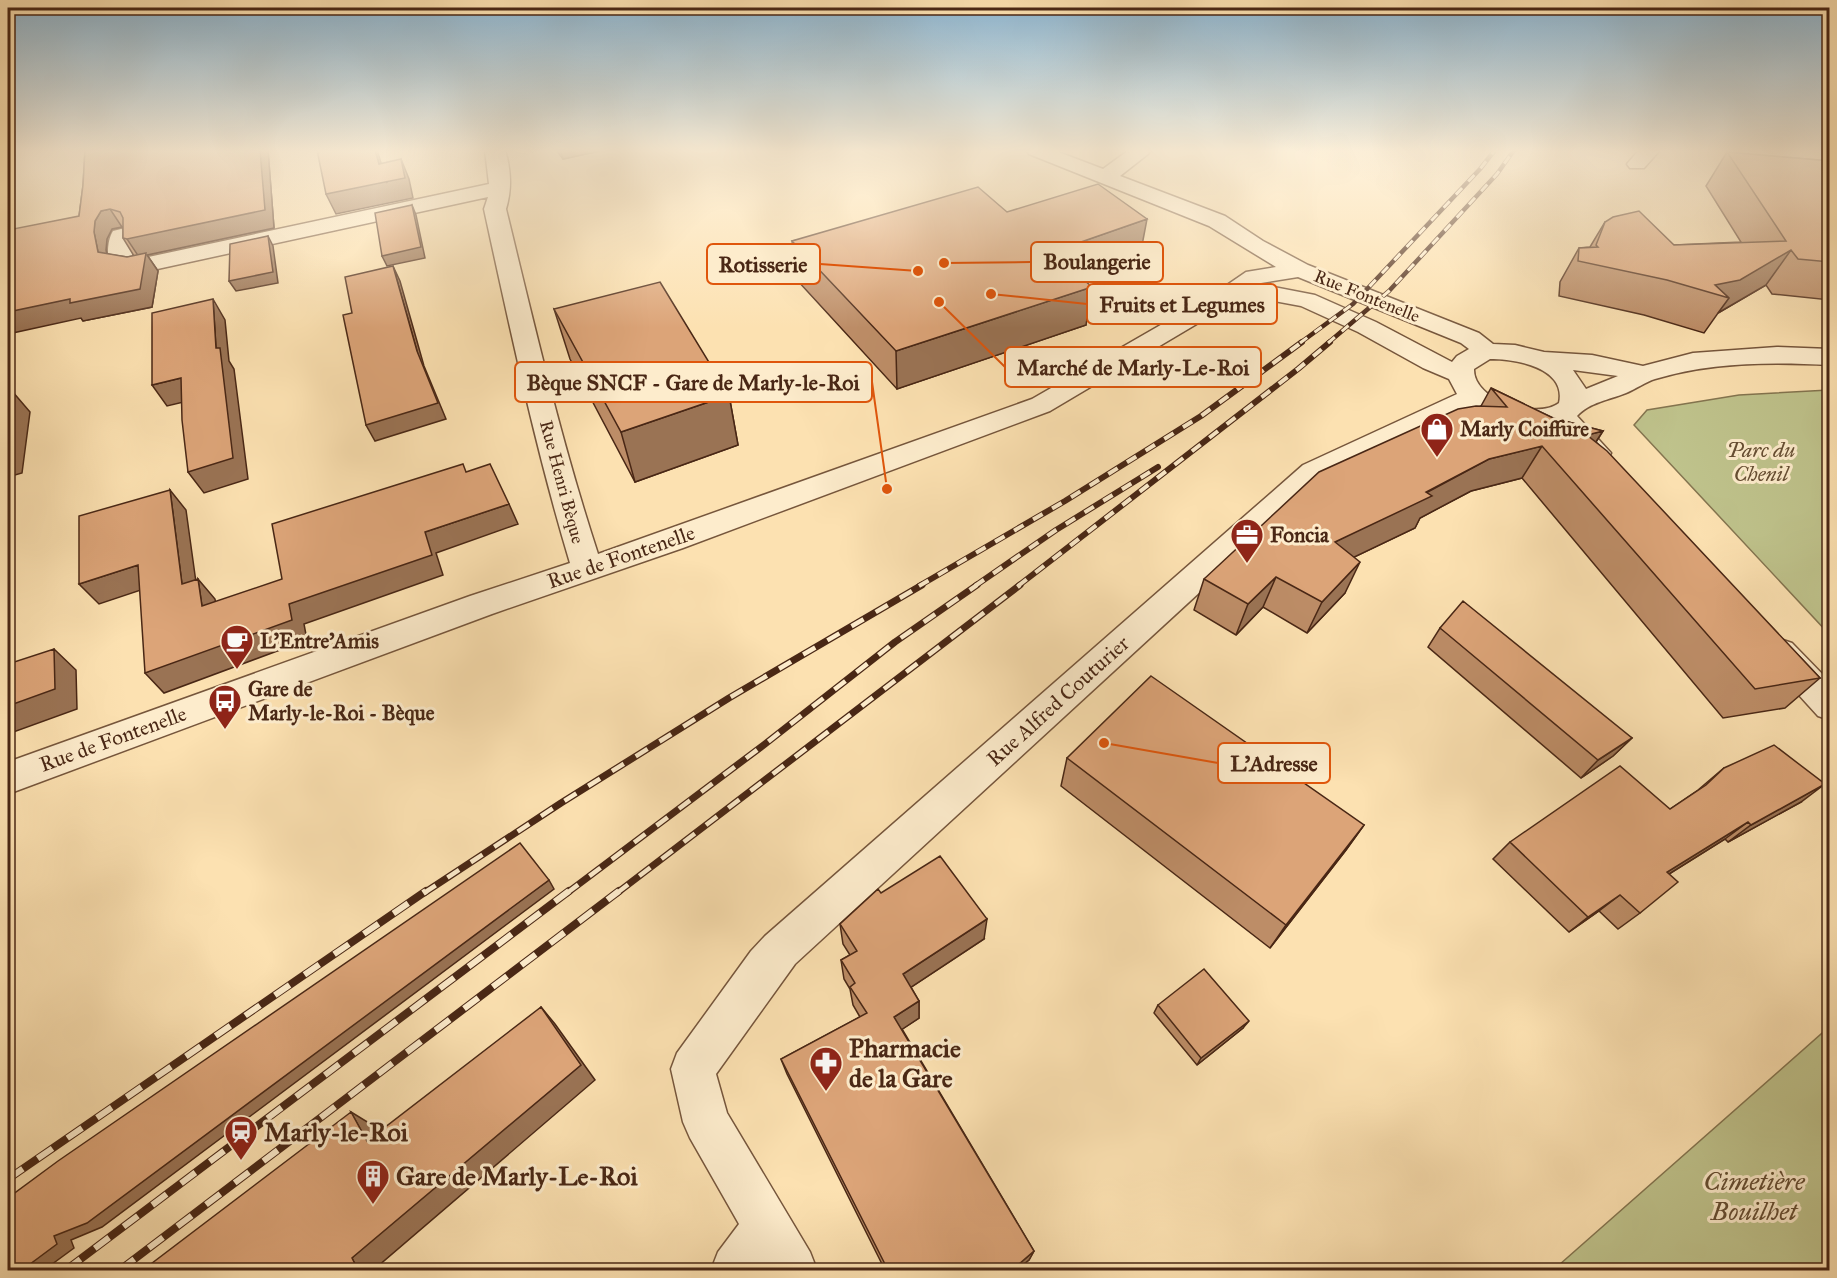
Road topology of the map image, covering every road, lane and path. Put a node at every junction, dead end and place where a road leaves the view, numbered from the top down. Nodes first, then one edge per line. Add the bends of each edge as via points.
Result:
1 (401, 210) edge
2 (495, 210) edge
3 (1188, 210) edge
4 (121, 236) edge
5 (1300, 270) junction
6 (1219, 301) junction
7 (1487, 351) junction
8 (1830, 357) edge
9 (1539, 360) junction
10 (1643, 374) junction
11 (1466, 385) junction
12 (1567, 408) junction
13 (1617, 475) edge
14 (586, 569) junction
15 (1759, 629) edge
16 (1830, 706) edge
17 (8, 778) edge
18 (767, 1226) junction
19 (736, 1270) edge
20 (792, 1270) edge

1 - 4 street via 139,266 120,264
2 - 14 street, Rue Henri Bèque
3 - 5 street via 1217,221
5 - 6 street, Rue Fontenelle via 1254,277
5 - 7 street, Rue Fontenelle via 1470,338
6 - 11 street, Rue Fontenelle via 1263,292 1307,300 1367,327
6 - 14 street, Rue de Fontenelle via 1041,405
7 - 9 street via 1505,351
7 - 11 street, Rue Alfred Couturier via 1467,359 1461,366
8 - 10 street via 1777,355 1693,361
9 - 10 street via 1592,363
9 - 12 street via 1569,379 1575,391
10 - 12 street, Rue Fontenelle
11 - 12 street, Rue Fontenelle via 1488,405 1526,417 1545,418
11 - 18 street, Rue Alfred Couturier via 1313,472 766,966 693,1069 706,1122
12 - 13 street
14 - 17 street, Rue de Fontenelle
15 - 16 street
18 - 19 street
18 - 20 street

